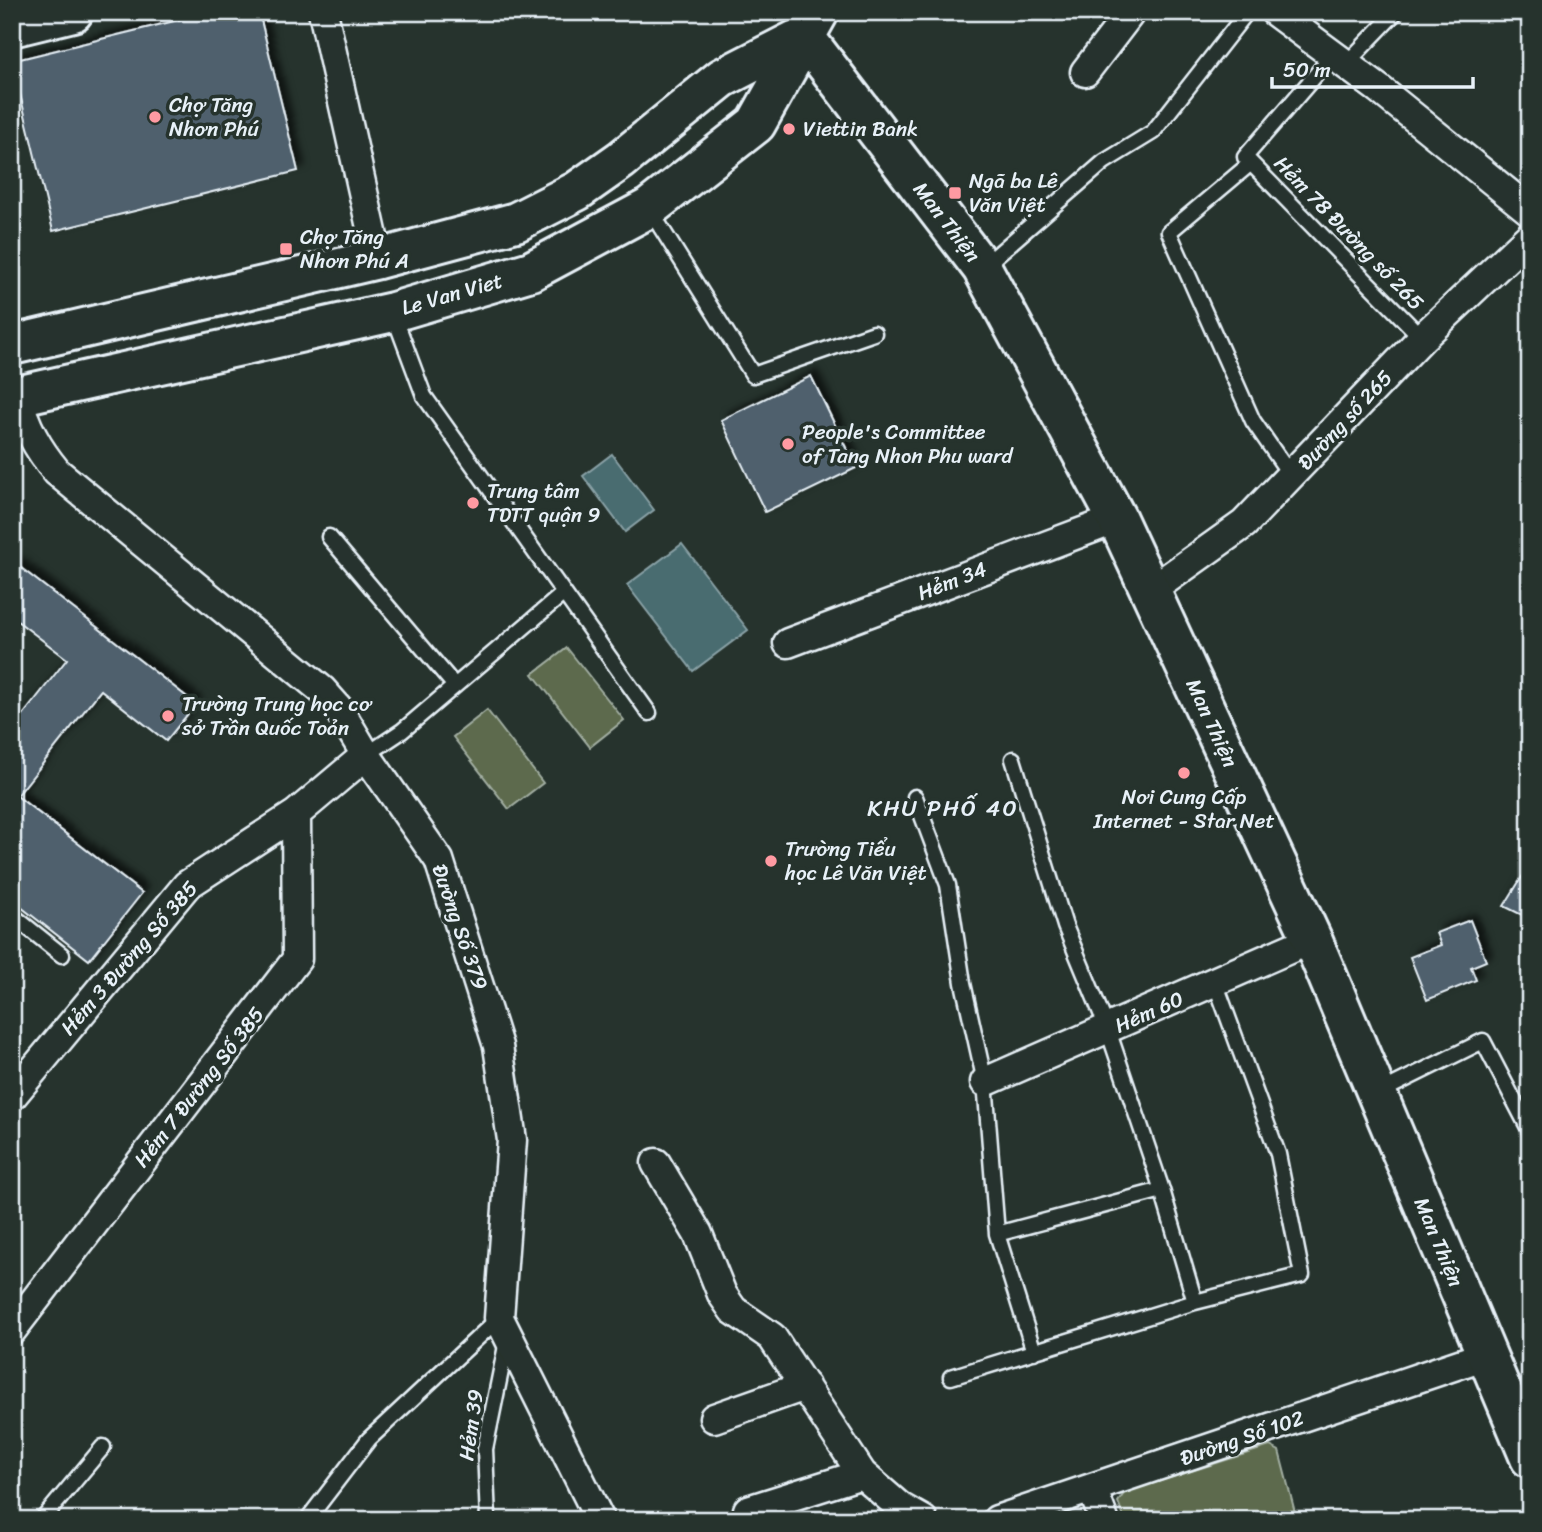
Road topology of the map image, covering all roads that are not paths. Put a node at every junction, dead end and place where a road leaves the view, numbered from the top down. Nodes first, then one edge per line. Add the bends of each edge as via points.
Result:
1 (74, 12) edge
2 (323, 12) edge
3 (1130, 12) edge
4 (1247, 12) edge
5 (1275, 12) edge
6 (1396, 12) edge
7 (28, 20) edge
8 (807, 24) edge
9 (1339, 60) junction
10 (1085, 72) dead end
11 (1248, 160) junction
12 (649, 208) junction
13 (1530, 211) edge
14 (1530, 236) edge
15 (378, 259) junction
16 (982, 268) junction
17 (393, 312) junction
18 (874, 333) dead end
19 (1422, 338) junction
20 (12, 345) edge
21 (14, 389) edge
22 (1292, 476) junction
23 (1117, 519) junction
24 (329, 537) dead end
25 (1150, 591) junction
26 (564, 593) junction
27 (788, 643) dead end
28 (455, 686) junction
29 (649, 713) dead end
30 (366, 755) junction
31 (1013, 759) dead end
32 (915, 797) dead end
33 (296, 814) junction
34 (12, 915) edge
35 (1312, 939) junction
36 (62, 955) dead end
37 (1215, 982) junction
38 (1108, 1030) junction
39 (985, 1082) junction
40 (1377, 1094) junction
41 (12, 1096) edge
42 (1530, 1131) edge
43 (656, 1164) dead end
44 (1162, 1190) junction
45 (997, 1234) junction
46 (1195, 1303) junction
47 (503, 1327) junction
48 (12, 1330) edge
49 (1034, 1352) junction
50 (1486, 1355) junction
51 (951, 1377) dead end
52 (805, 1387) junction
53 (714, 1418) dead end
54 (103, 1447) dead end
55 (1530, 1458) edge
56 (862, 1474) junction
57 (1092, 1489) junction
58 (748, 1510) dead end
59 (41, 1520) edge
60 (307, 1520) edge
61 (488, 1520) edge
62 (600, 1520) edge
63 (923, 1520) edge
64 (997, 1520) edge
65 (1104, 1520) edge

1 - 7 main road
2 - 15 street
3 - 10 street
4 - 16 lane via 1153,132 1104,162
5 - 9 street
6 - 9 lane
8 - 12 main road, Le Van Viet via 756,124
8 - 15 main road via 722,78 621,160 565,197 516,222
8 - 16 main road, Man Thiện
9 - 11 lane
9 - 13 street
11 - 19 lane, Hẻm 78 Đường số 265
11 - 22 lane via 1169,232 1253,421
12 - 17 main road, Le Van Viet via 531,271
12 - 18 lane via 753,375
14 - 19 street, Đường số 265
15 - 17 main road
15 - 20 main road
16 - 23 main road, Man Thiện
17 - 21 main road, Le Van Viet
17 - 26 lane via 424,396
19 - 22 street, Đường số 265
21 - 30 street, Đường Số 379 via 24,424 57,472 322,690
22 - 25 street, Đường số 265 via 1244,524
23 - 25 main road, Man Thiện
23 - 27 street, Hẻm 34
24 - 28 lane
25 - 35 main road, Man Thiện
26 - 28 lane
26 - 29 lane
28 - 30 lane
30 - 33 street, Hẻm 3 Đường Số 385
30 - 47 street, Đường Số 379 via 439,860 498,1046 512,1140
31 - 38 lane via 1065,926
32 - 39 lane via 948,885 962,983
33 - 41 street, Hẻm 3 Đường Số 385 via 187,885
33 - 48 street, Hẻm 7 Đường Số 385 via 298,959
34 - 36 lane
35 - 37 street, Hẻm 60
35 - 40 main road, Man Thiện
37 - 38 street, Hẻm 60
37 - 46 lane via 1278,1154 1302,1275
38 - 39 street, Hẻm 60
38 - 44 lane
39 - 45 lane
40 - 42 lane via 1483,1041
40 - 50 main road, Man Thiện
43 - 52 street via 698,1234 722,1294 733,1310 772,1337
44 - 45 lane
44 - 46 lane
45 - 49 lane
46 - 49 lane
47 - 60 lane via 369,1439
47 - 61 lane, Hẻm 39 via 485,1449
47 - 62 street
49 - 51 lane
50 - 55 main road, Man Thiện
50 - 57 street, Đường Số 102
52 - 53 street
52 - 56 street
54 - 59 lane
56 - 58 street
56 - 63 street
57 - 64 street, Đường Số 102
57 - 65 street

